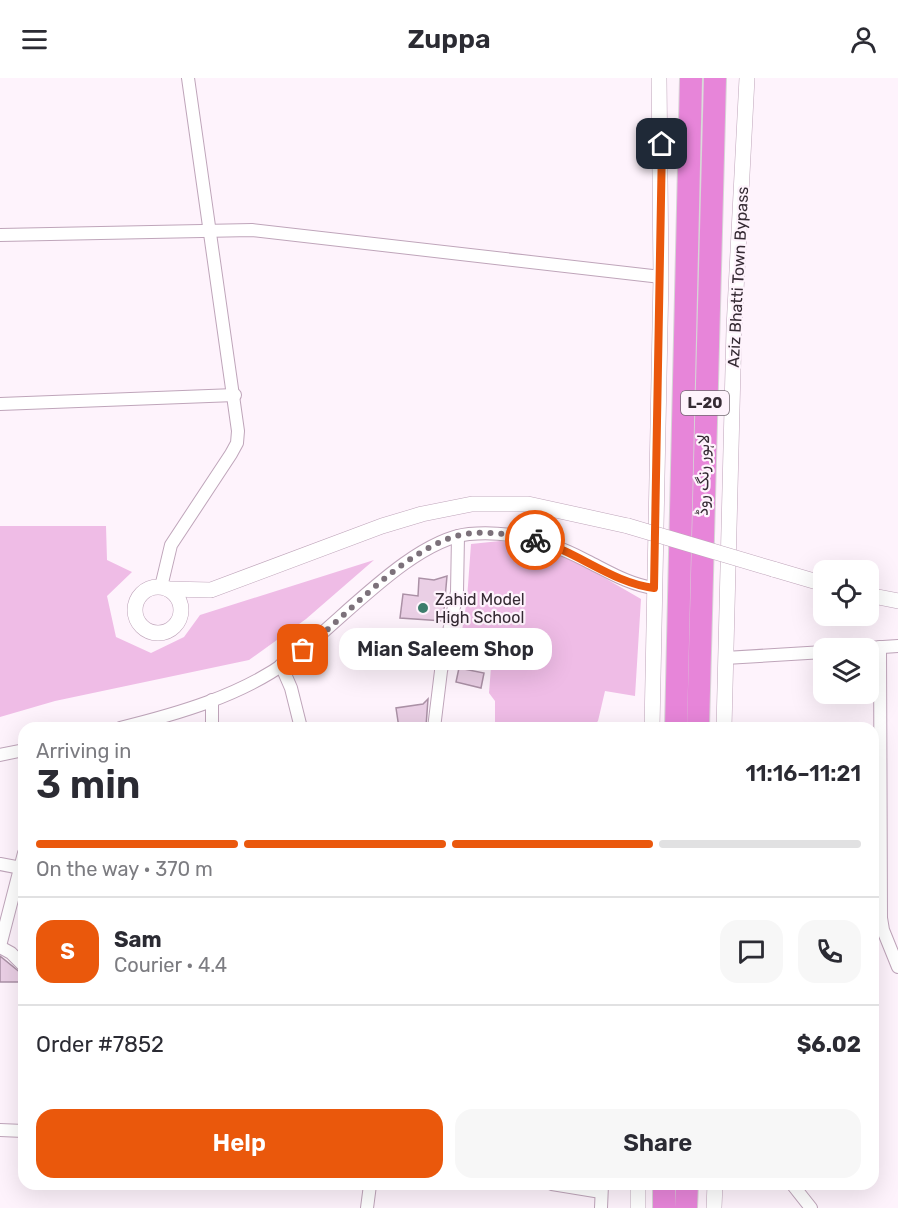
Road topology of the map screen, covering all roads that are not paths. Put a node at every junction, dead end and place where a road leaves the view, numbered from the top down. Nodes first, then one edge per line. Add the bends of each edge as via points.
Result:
1 (188, 78) edge
2 (659, 78) edge
3 (692, 78) edge
4 (715, 78) edge
5 (747, 78) edge
6 (211, 231) junction
7 (0, 235) edge
8 (661, 277) junction
9 (235, 395) junction
10 (0, 404) edge
11 (458, 536) junction
12 (813, 581) edge
13 (164, 588) junction
14 (654, 588) junction
15 (211, 590) junction
16 (879, 597) edge
17 (898, 601) edge
18 (180, 618) junction
19 (898, 646) edge
20 (879, 648) edge
21 (813, 653) edge
22 (725, 658) junction
23 (281, 665) junction
24 (212, 700) junction
25 (875, 704) edge
26 (142, 722) edge
27 (212, 722) edge
28 (300, 722) edge
29 (435, 722) edge
30 (652, 722) edge
31 (676, 722) edge
32 (698, 722) edge
33 (724, 722) edge
34 (875, 722) edge
35 (18, 751) edge
36 (0, 755) edge
37 (0, 864) edge
38 (18, 867) edge
39 (879, 878) edge
40 (18, 879) edge
41 (0, 946) edge
42 (18, 960) edge
43 (898, 967) edge
44 (0, 1130) edge
45 (18, 1131) edge
46 (369, 1190) edge
47 (602, 1190) edge
48 (638, 1190) edge
49 (664, 1190) edge
50 (687, 1190) edge
51 (714, 1190) edge
52 (796, 1190) edge
53 (367, 1208) edge
54 (601, 1208) edge
55 (638, 1208) edge
56 (664, 1208) edge
57 (686, 1208) edge
58 (714, 1208) edge
59 (810, 1208) edge

1 - 6 street
2 - 8 street
3 - 31 highway, لاہور رنگ روڈ / L-20
4 - 32 highway, لاہور رنگ روڈ / L-20
5 - 22 street, Aziz Bhatti Town Bypass via 734,329
6 - 7 street
6 - 8 street via 252,230
6 - 9 street
8 - 14 street
9 - 10 street
9 - 13 street via 237,443 171,545
11 - 14 street via 499,534 545,543 637,586
11 - 23 street via 402,566
11 - 29 street via 457,592
12 - 15 street, bridge via 628,526 528,504 500,502 449,507 381,526
13 - 15 street
13 - 18 street via 180,605
13 - 18 street via 140,594 134,608 137,622 156,634 170,630
14 - 30 street
15 - 18 street
16 - 17 street
19 - 20 street
21 - 22 street
22 - 33 street, Aziz Bhatti Town Bypass
23 - 24 street
23 - 28 street
24 - 26 street
24 - 27 street
25 - 34 street
35 - 36 street
37 - 38 street
39 - 43 street via 883,930
40 - 41 street
41 - 42 street
44 - 45 street
46 - 53 street
47 - 54 street
48 - 55 street
49 - 56 highway
50 - 57 highway
51 - 58 street
52 - 59 street

